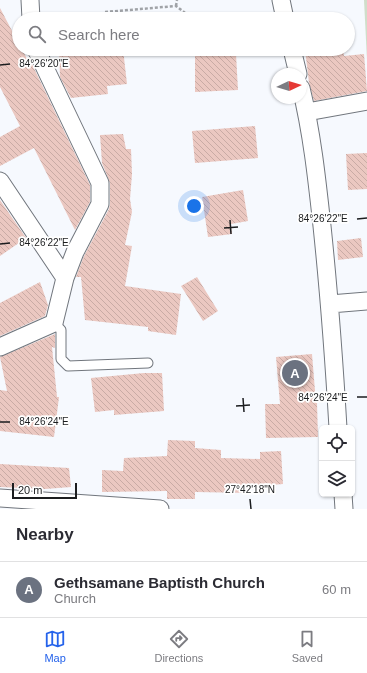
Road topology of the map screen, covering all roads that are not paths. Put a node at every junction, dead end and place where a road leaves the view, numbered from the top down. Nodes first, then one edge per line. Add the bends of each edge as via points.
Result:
1 (30, 0) edge
2 (281, 0) edge
3 (31, 12) edge
4 (284, 12) edge
5 (39, 56) edge
6 (294, 56) edge
7 (297, 68) edge
8 (367, 101) edge
9 (305, 104) edge
10 (307, 112) junction
11 (0, 181) edge
12 (65, 278) junction
13 (367, 301) edge
14 (330, 304) junction
15 (54, 323) junction
16 (0, 347) edge
17 (148, 363) dead end
18 (338, 425) edge
19 (343, 497) edge
20 (0, 498) edge
21 (160, 509) edge
22 (344, 509) edge

1 - 3 street
2 - 4 street
5 - 12 street via 100,183 100,204 75,252
6 - 7 street
8 - 10 street
9 - 10 street
10 - 14 street via 317,178
11 - 12 street
12 - 15 street
13 - 14 street
14 - 18 street
15 - 16 street
15 - 17 lane via 61,330 61,359 68,366
19 - 22 street
20 - 21 street

